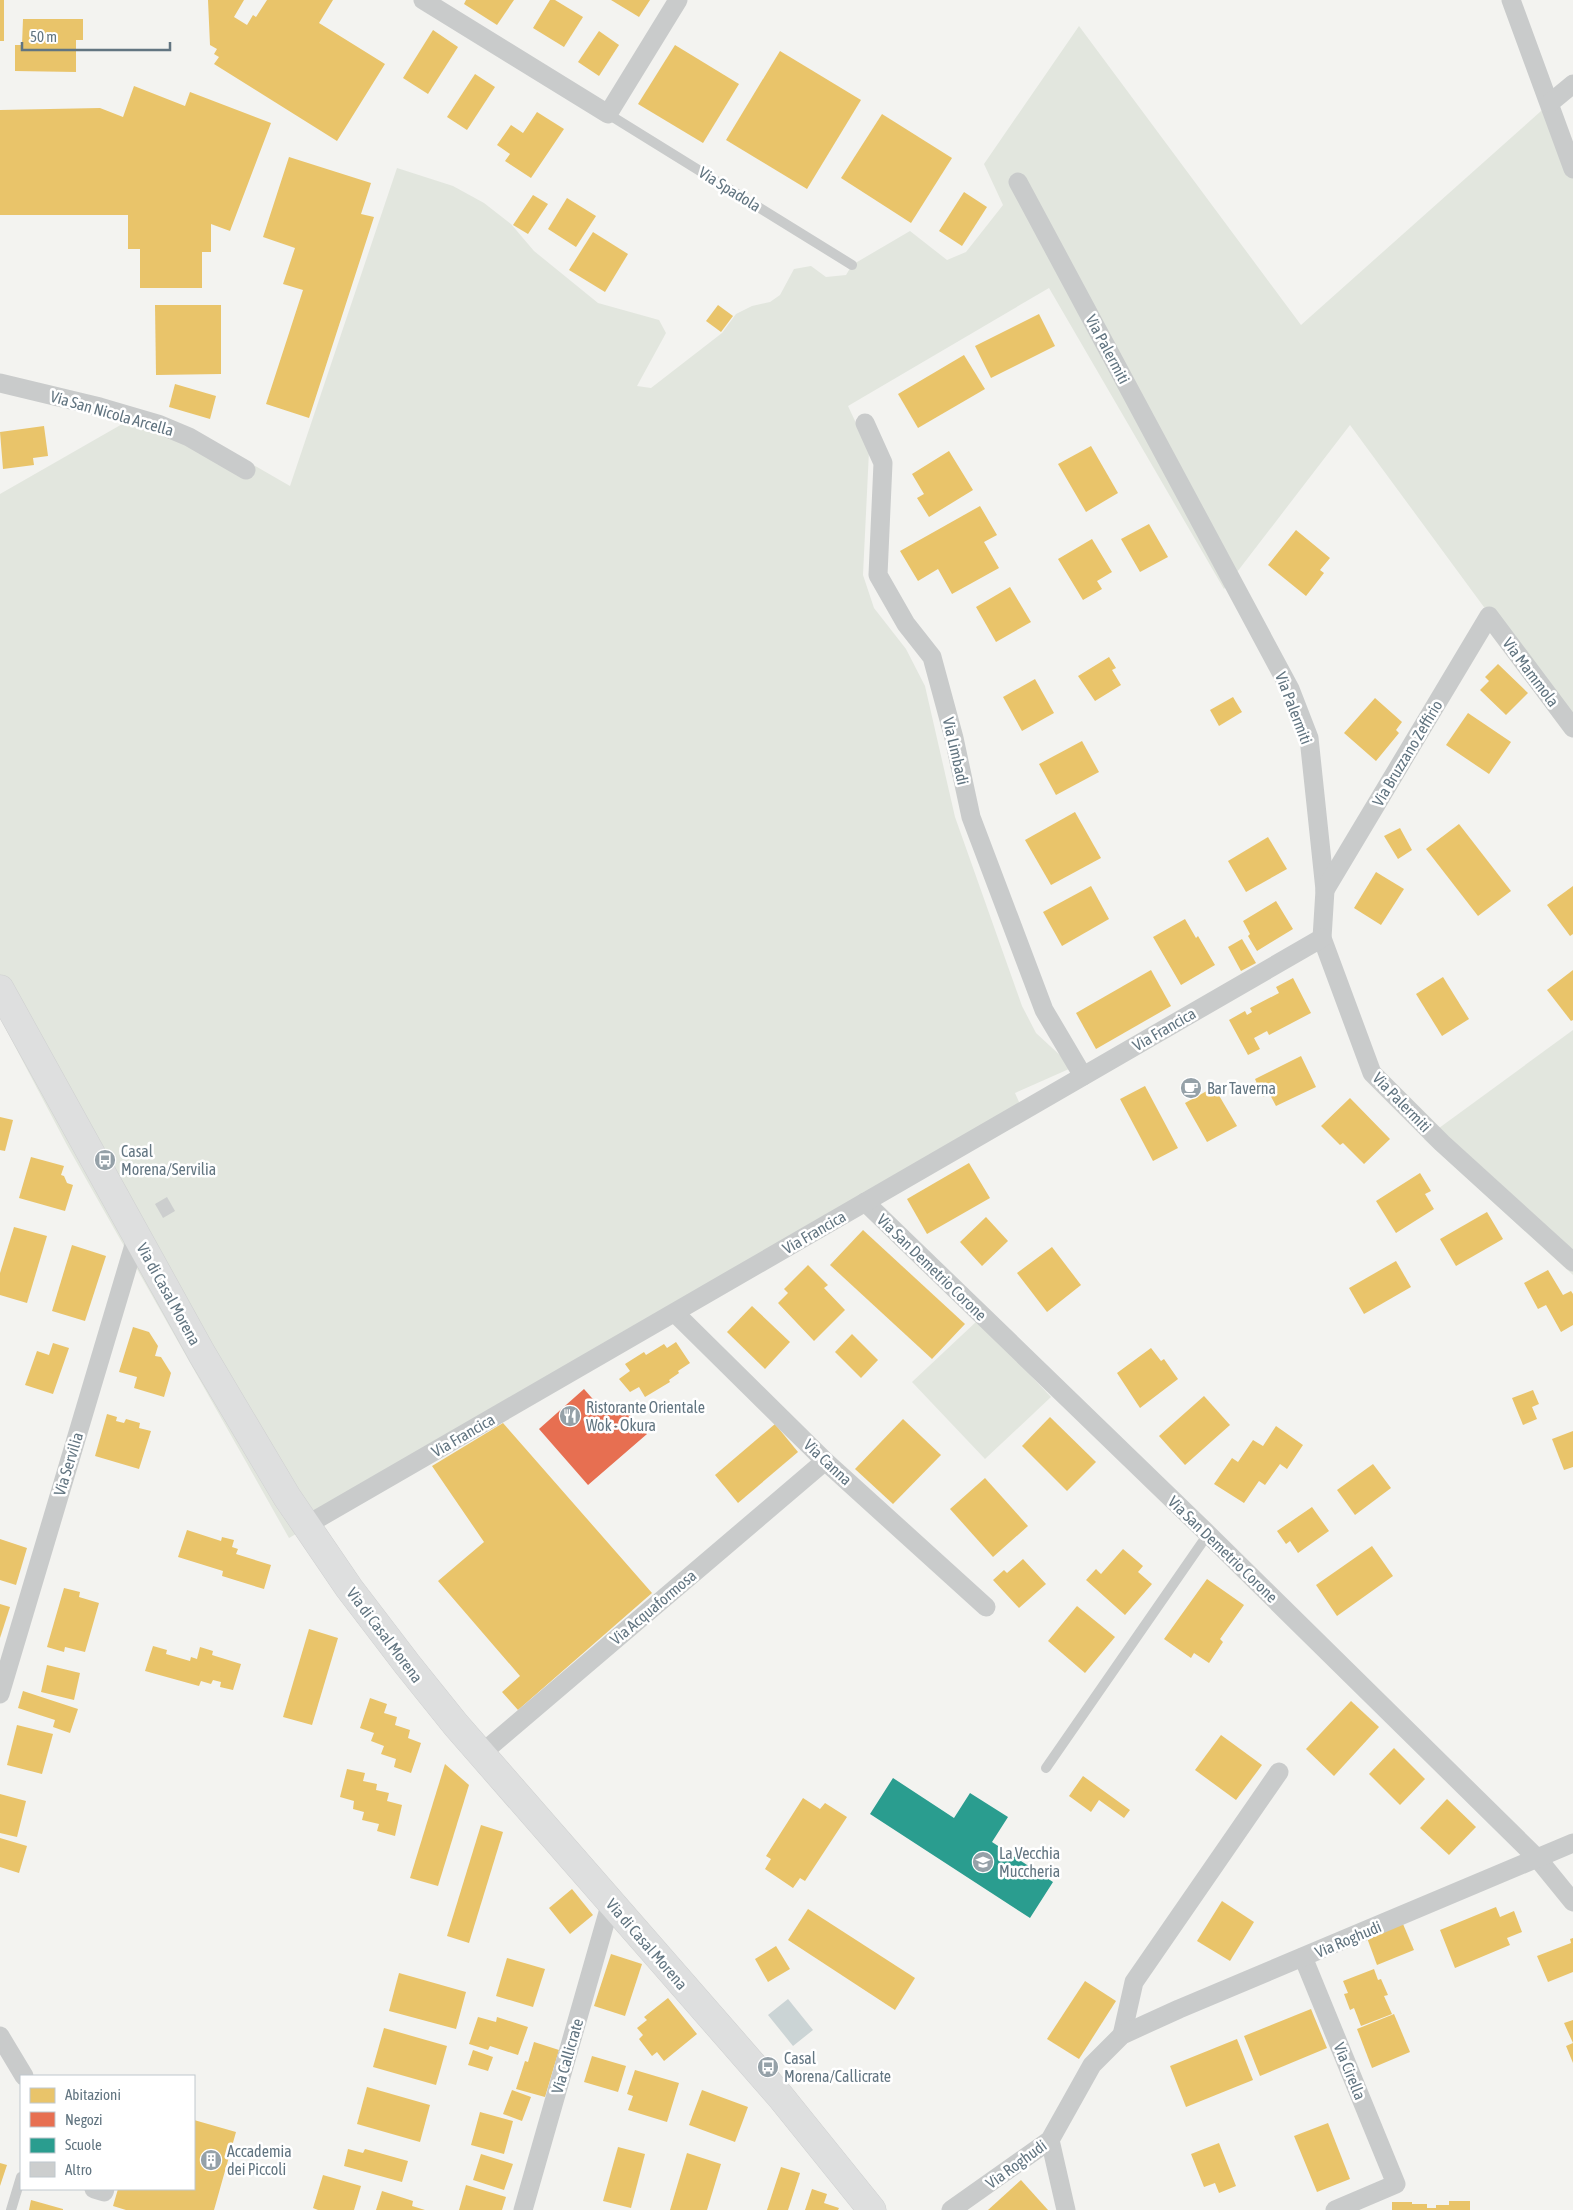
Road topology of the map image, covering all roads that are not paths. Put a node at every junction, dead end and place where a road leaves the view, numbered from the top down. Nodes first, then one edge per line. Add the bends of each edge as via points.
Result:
1 (423, 0) edge
2 (678, 0) edge
3 (1511, 0) edge
4 (1573, 84) edge
5 (1550, 103) junction
6 (608, 114) junction
7 (1573, 169) edge
8 (1018, 182) dead end
9 (852, 265) dead end
10 (0, 383) edge
11 (865, 423) dead end
12 (246, 470) dead end
13 (1490, 616) joint
14 (1573, 728) edge
15 (1325, 890) junction
16 (1322, 938) junction
17 (0, 989) edge
18 (1083, 1076) junction
19 (865, 1202) junction
20 (137, 1235) junction
21 (1573, 1262) edge
22 (674, 1313) junction
23 (825, 1461) junction
24 (305, 1526) junction
25 (1208, 1534) junction
26 (986, 1607) dead end
27 (0, 1694) edge
28 (481, 1754) junction
29 (1046, 1768) dead end
30 (1280, 1772) dead end
31 (1573, 1843) edge
32 (1538, 1859) junction
33 (611, 1902) junction
34 (1573, 1902) edge
35 (1303, 1957) junction
36 (1122, 2035) junction
37 (0, 2036) edge
38 (28, 2074) edge
39 (1050, 2140) junction
40 (20, 2180) edge
41 (11, 2210) edge
42 (523, 2210) edge
43 (872, 2210) edge
44 (951, 2210) edge
45 (1066, 2210) edge
46 (1334, 2210) edge

1 - 6 street, Via Spadola
2 - 6 street
3 - 5 street
4 - 5 street
5 - 7 street
6 - 9 lane, Via Spadola
8 - 15 street, Via Palermiti via 1290,689 1309,738
10 - 12 street, Via San Nicola Arcella via 158,424 189,437
11 - 18 street, Via Limbadi via 883,464 878,575 906,624 932,657 971,817 1044,1010
13 - 14 street, Via Mammola
13 - 15 street, Via Bruzzano Zeffirio
15 - 16 street, Via Palermiti
16 - 18 street, Via Francica
16 - 21 street, Via Palermiti via 1372,1073 1442,1143
17 - 20 main road, Via di Casal Morena
18 - 19 street, Via Francica
19 - 22 street, Via Francica
19 - 25 street, Via San Demetrio Corone
20 - 24 main road, Via di Casal Morena via 202,1354
20 - 27 street, Via Servilia
22 - 23 street, Via Canna
22 - 24 street, Via Francica
23 - 26 street, Via Canna
23 - 28 street, Via Acquaformosa
24 - 28 main road, Via di Casal Morena via 393,1646
25 - 29 lane
25 - 32 street, Via San Demetrio Corone
28 - 33 main road, Via di Casal Morena
30 - 36 street via 1134,1982
31 - 32 street, Via Roghudi
32 - 34 street, Via San Demetrio Corone
32 - 35 street, Via Roghudi
33 - 42 street, Via Callicrate
33 - 43 main road, Via di Casal Morena via 780,2096
35 - 36 street, Via Roghudi
35 - 46 street, Via Cirella via 1396,2184
36 - 39 street, Via Roghudi via 1092,2065
37 - 38 street
39 - 44 street, Via Roghudi
39 - 45 street
40 - 41 lane

